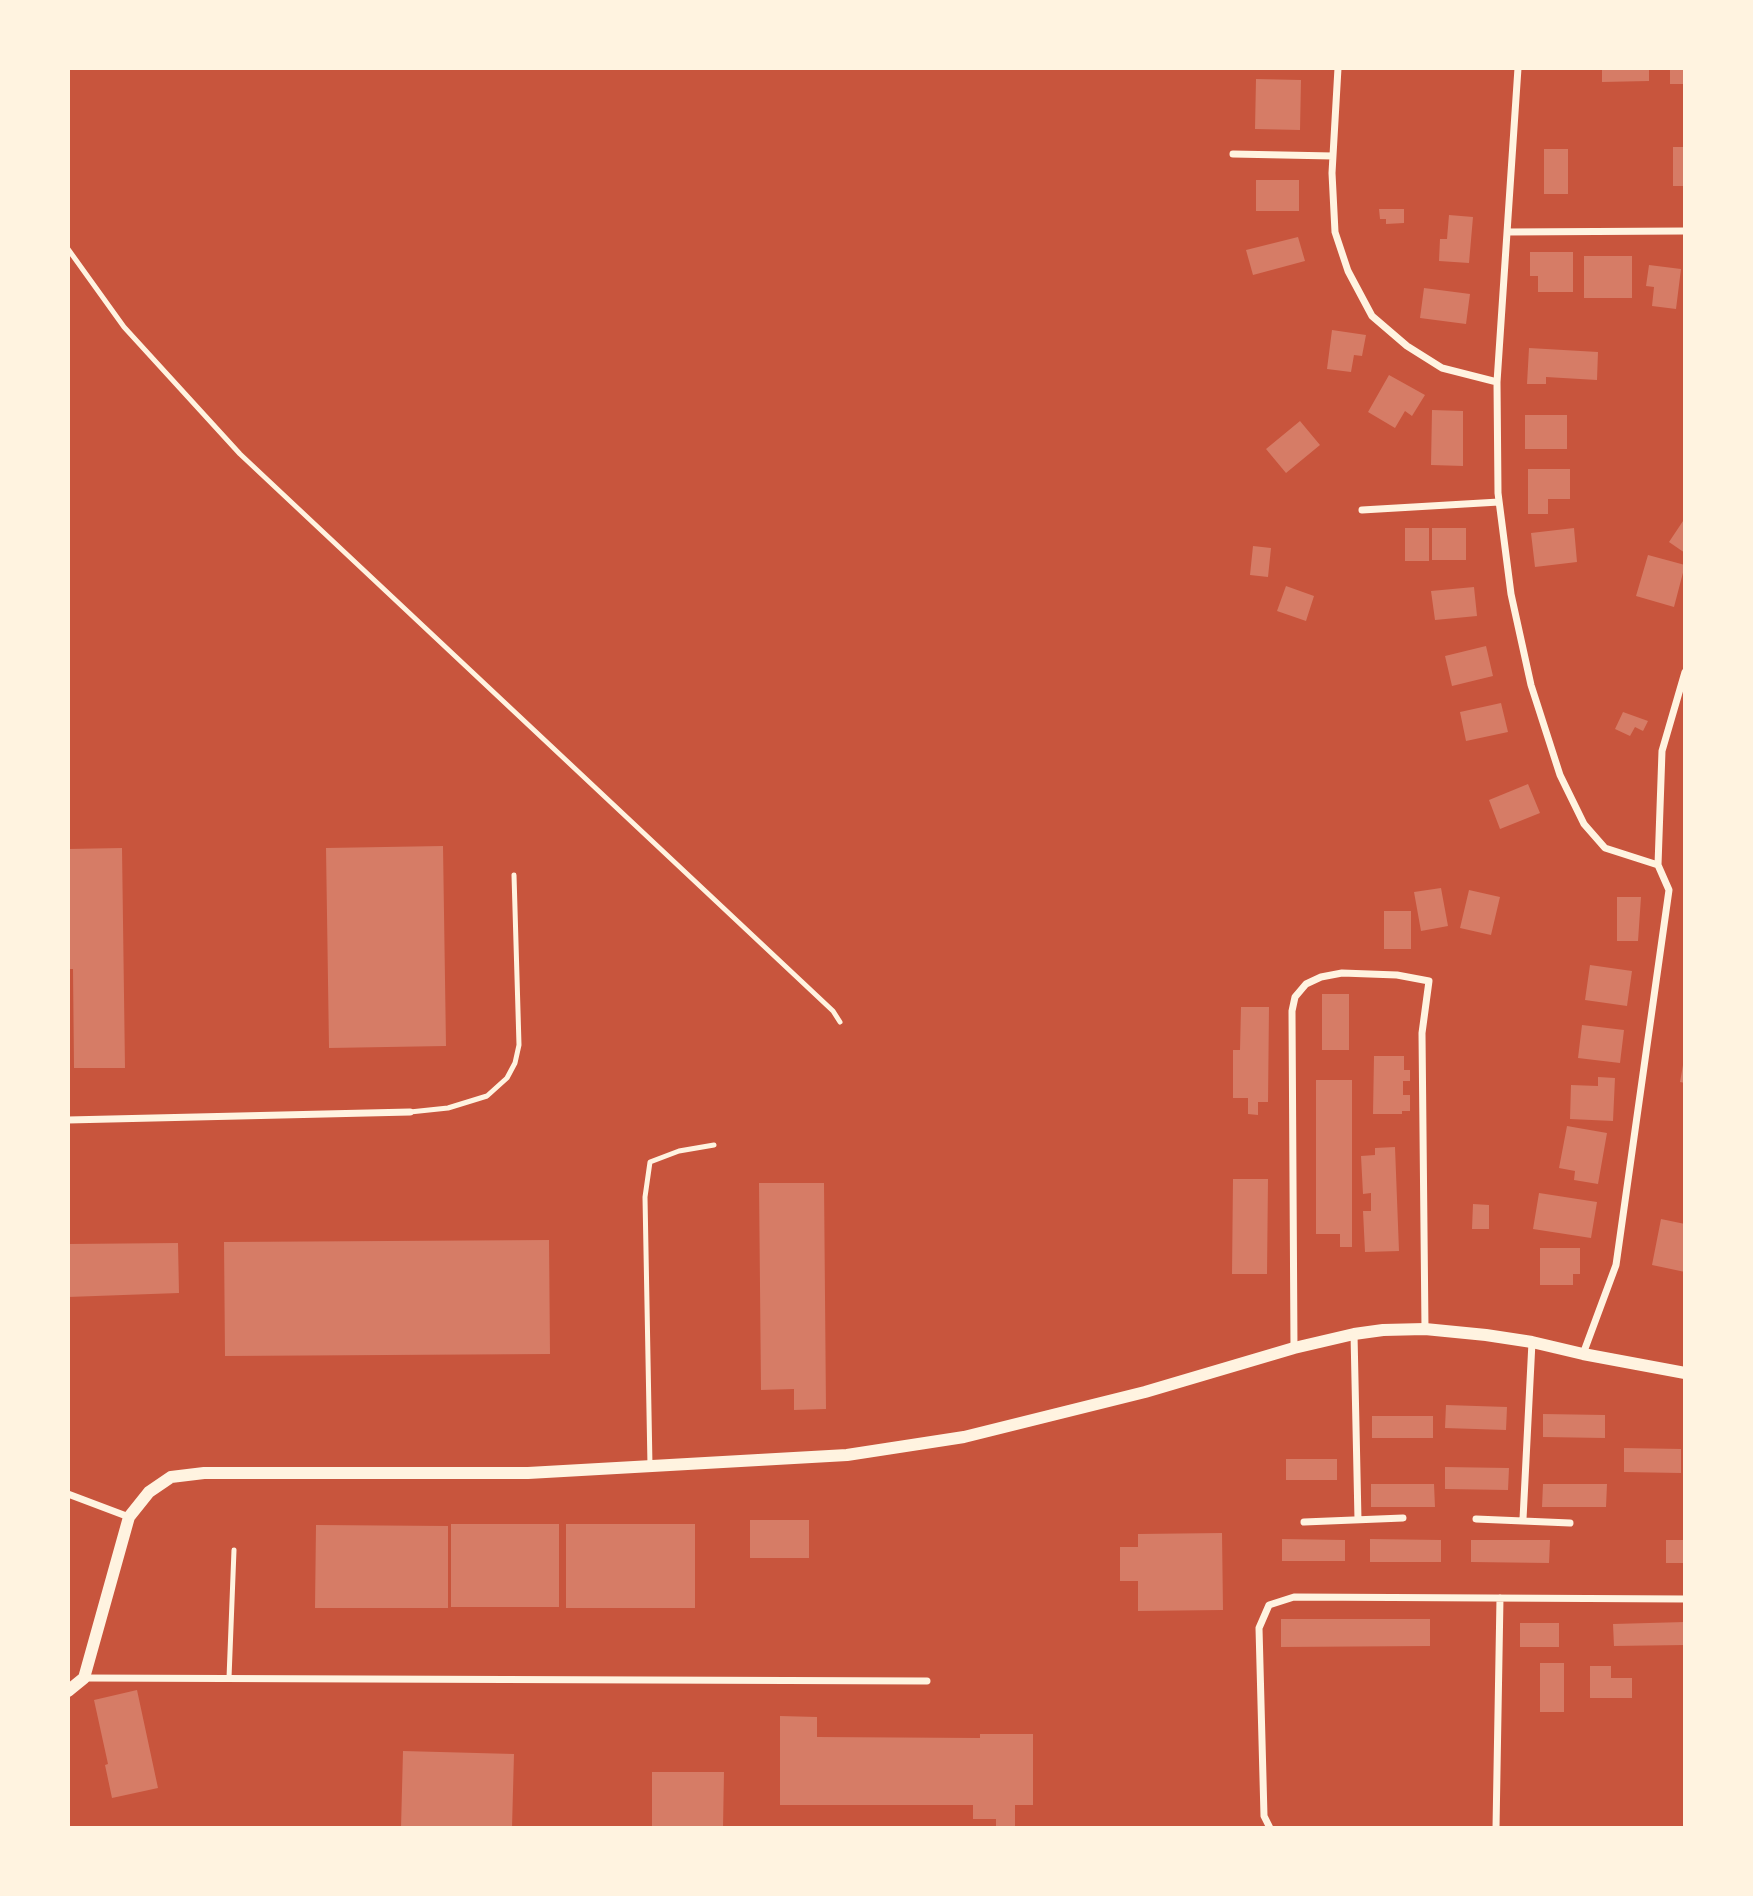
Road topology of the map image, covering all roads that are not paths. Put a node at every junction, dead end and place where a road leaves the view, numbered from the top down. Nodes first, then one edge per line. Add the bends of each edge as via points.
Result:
1 (1338, 68) edge
2 (1518, 68) edge
3 (1233, 154) dead end
4 (1333, 156) junction
5 (1685, 231) edge
6 (1507, 232) junction
7 (68, 249) edge
8 (1497, 382) junction
9 (1499, 502) junction
10 (1362, 510) dead end
11 (1685, 671) edge
12 (1658, 865) junction
13 (514, 875) dead end
14 (840, 1022) dead end
15 (410, 1112) joint
16 (68, 1120) edge
17 (714, 1145) dead end
18 (1425, 1329) junction
19 (1354, 1334) junction
20 (1532, 1342) junction
21 (1294, 1349) junction
22 (1583, 1354) junction
23 (1685, 1373) edge
24 (650, 1466) junction
25 (68, 1494) edge
26 (129, 1517) junction
27 (1403, 1518) dead end
28 (1476, 1519) dead end
29 (1523, 1519) junction
30 (1358, 1520) junction
31 (1304, 1522) dead end
32 (1570, 1524) dead end
33 (234, 1550) dead end
34 (1500, 1598) junction
35 (1685, 1599) edge
36 (84, 1678) junction
37 (229, 1678) junction
38 (927, 1681) dead end
39 (68, 1691) edge
40 (1270, 1828) edge
41 (1496, 1828) edge

1 - 4 street
2 - 6 street
3 - 4 street
4 - 8 street via 1335,232 1348,271 1372,316 1441,368
5 - 6 street
6 - 8 street
7 - 14 lane via 124,327 240,454
8 - 9 street
9 - 10 street
9 - 12 street via 1511,594 1531,685 1560,775 1584,824 1605,848
11 - 12 street via 1662,751
12 - 22 street via 1669,890 1616,1265
13 - 15 lane via 519,1045 515,1063 507,1078 487,1096 448,1108
15 - 16 street
17 - 24 lane via 650,1162 645,1197
18 - 19 street
18 - 20 street
18 - 21 street via 1422,1033 1429,981 1397,975 1321,976 1295,997 1291,1027
19 - 21 street
19 - 30 street
20 - 22 street
20 - 29 street
21 - 24 street via 964,1437 847,1455
22 - 23 street
24 - 26 street via 528,1473 204,1473 171,1477 149,1492
25 - 26 street
26 - 36 street
27 - 30 street
28 - 29 street
29 - 32 street
30 - 31 street
33 - 37 lane
34 - 35 street
34 - 40 street via 1294,1597 1269,1605 1259,1628 1264,1816
34 - 41 street
36 - 37 street
36 - 39 street
37 - 38 street

